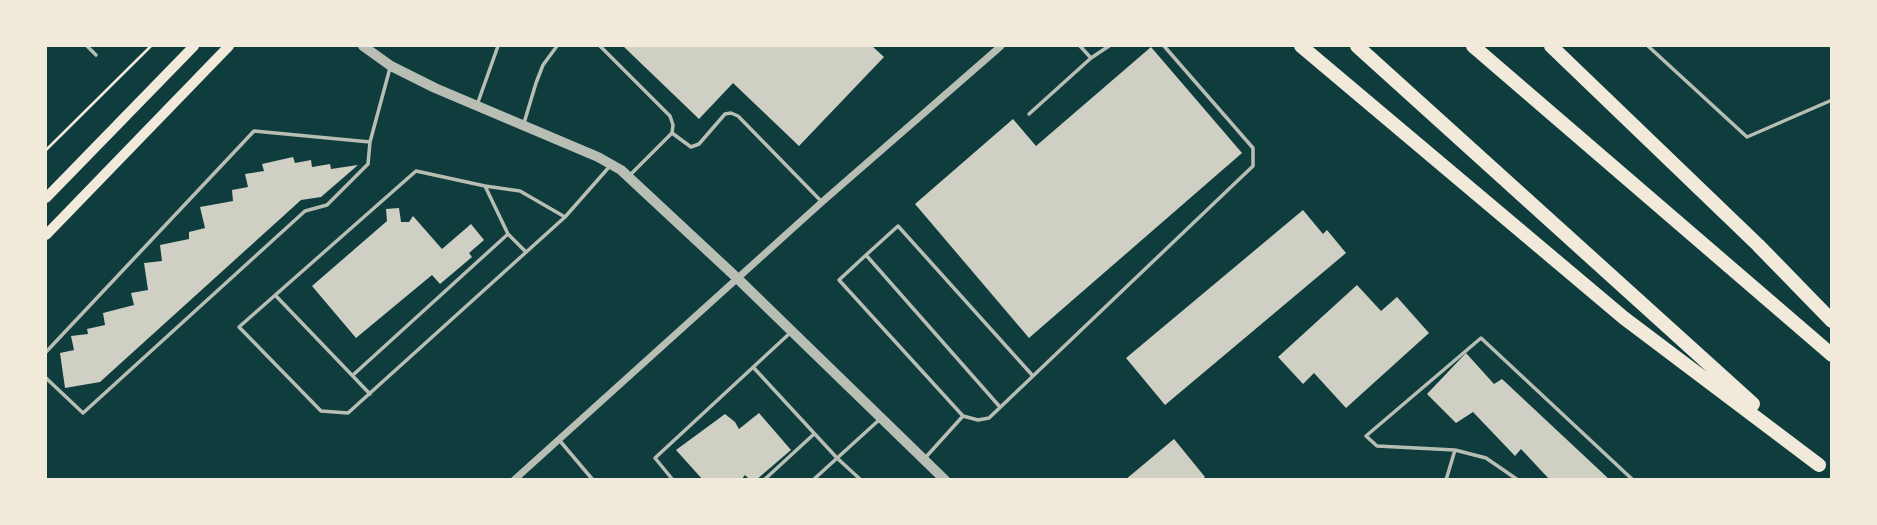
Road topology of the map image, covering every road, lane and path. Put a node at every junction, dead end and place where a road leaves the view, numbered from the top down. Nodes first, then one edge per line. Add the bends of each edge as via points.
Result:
1 (88, 46) edge
2 (151, 46) edge
3 (194, 46) edge
4 (229, 46) edge
5 (363, 46) edge
6 (498, 46) edge
7 (557, 46) edge
8 (600, 46) edge
9 (1001, 46) edge
10 (1080, 46) edge
11 (1109, 46) edge
12 (1164, 46) edge
13 (1301, 46) edge
14 (1357, 46) edge
15 (1473, 46) edge
16 (1551, 46) edge
17 (1648, 46) edge
18 (96, 55) dead end
19 (1091, 58) junction
20 (391, 66) junction
21 (1832, 100) edge
22 (476, 107) junction
23 (1029, 114) dead end
24 (523, 125) junction
25 (672, 133) junction
26 (370, 142) junction
27 (46, 150) edge
28 (612, 165) junction
29 (628, 177) junction
30 (485, 186) junction
31 (46, 198) edge
32 (821, 202) junction
33 (565, 217) junction
34 (508, 234) junction
35 (46, 235) edge
36 (526, 252) junction
37 (866, 255) junction
38 (737, 278) junction
39 (276, 296) junction
40 (1832, 321) edge
41 (792, 331) junction
42 (46, 352) edge
43 (1832, 355) edge
44 (753, 367) junction
45 (353, 375) junction
46 (1033, 376) junction
47 (46, 378) edge
48 (370, 394) junction
49 (1000, 407) junction
50 (963, 416) junction
51 (880, 418) junction
52 (815, 433) junction
53 (558, 439) junction
54 (1455, 450) junction
55 (837, 458) junction
56 (924, 460) junction
57 (1819, 465) junction
58 (1832, 476) edge
59 (944, 479) edge
60 (514, 480) edge
61 (593, 480) edge
62 (674, 480) edge
63 (764, 480) edge
64 (813, 480) edge
65 (862, 480) edge
66 (1446, 480) edge
67 (1518, 480) edge
68 (1633, 480) edge

1 - 18 lane
2 - 27 path
3 - 31 main road
4 - 35 main road
5 - 20 street
6 - 22 lane
7 - 24 lane via 543,65
8 - 25 lane via 670,116
9 - 32 street
10 - 19 lane
11 - 19 lane
12 - 46 lane via 1253,148 1253,166
13 - 57 highway via 1624,318
14 - 57 highway
15 - 43 highway
16 - 40 highway
17 - 21 lane via 1746,137
19 - 23 lane
20 - 22 street
20 - 26 lane
22 - 24 street
24 - 28 street
25 - 29 lane
25 - 32 lane via 691,148 724,114 738,116
26 - 42 lane via 254,131
26 - 47 lane via 368,164 327,205 305,211 83,413
28 - 29 street
28 - 33 lane
29 - 38 street
30 - 33 lane via 520,191
30 - 34 lane
30 - 39 lane via 415,171
32 - 38 street
33 - 36 lane
34 - 36 lane
34 - 45 lane
36 - 48 lane
37 - 46 lane via 898,226
37 - 49 lane
37 - 50 lane via 839,279
38 - 41 street
38 - 53 street
39 - 45 lane
39 - 48 lane via 239,327 321,411 348,413
41 - 44 lane
41 - 51 street
44 - 52 lane
44 - 62 lane via 655,458
45 - 48 lane
46 - 49 lane
49 - 50 lane via 989,418
50 - 56 lane
51 - 55 lane
51 - 56 street
52 - 55 lane
52 - 63 lane
53 - 60 street
53 - 61 lane
54 - 66 lane
54 - 67 lane via 1486,458
54 - 68 lane via 1377,446 1366,436 1481,338
55 - 64 lane
55 - 65 lane
56 - 59 street
57 - 58 highway

